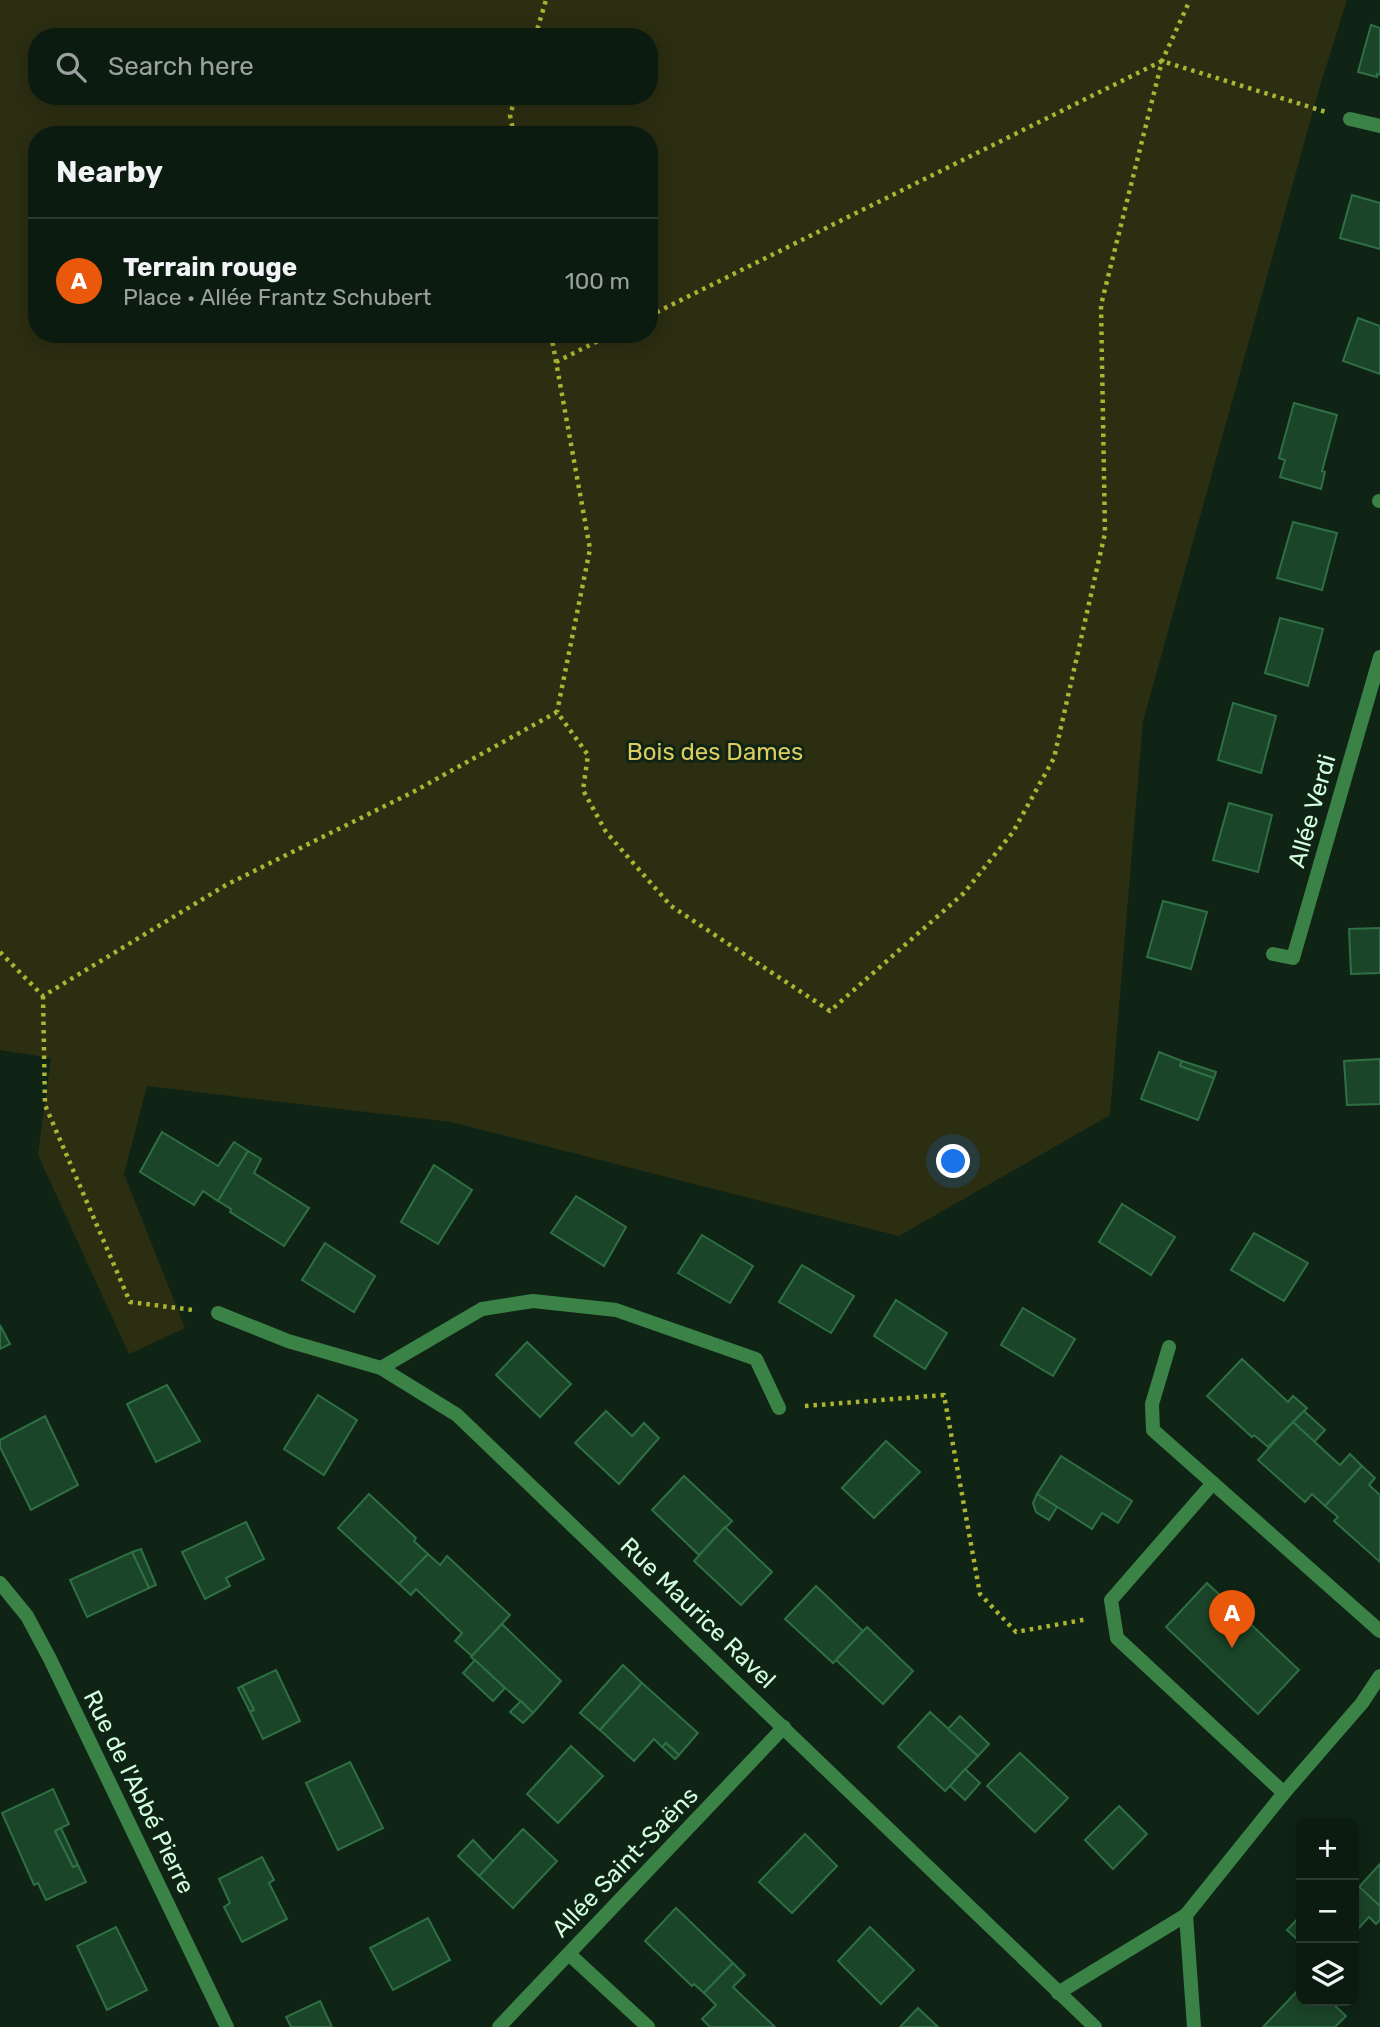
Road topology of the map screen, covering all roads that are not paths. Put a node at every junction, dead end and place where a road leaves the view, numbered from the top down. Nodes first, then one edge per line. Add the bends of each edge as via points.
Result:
1 (1350, 119) road end
2 (1380, 126) edge
3 (1380, 657) edge
4 (1273, 954) dead end
5 (218, 1313) road end
6 (1169, 1347) dead end
7 (381, 1368) junction
8 (779, 1408) road end
9 (1213, 1483) junction
10 (0, 1583) edge
11 (1380, 1632) edge
12 (1380, 1676) edge
13 (784, 1727) junction
14 (1284, 1793) junction
15 (1186, 1915) junction
16 (569, 1954) junction
17 (1058, 1993) junction
18 (227, 2027) edge
19 (499, 2027) edge
20 (648, 2027) edge
21 (1095, 2027) edge
22 (1194, 2027) edge

1 - 2 street
3 - 4 street, Allée Verdi via 1293,958
5 - 7 street, Rue Maurice Ravel via 288,1341
6 - 9 street via 1152,1404 1153,1430
7 - 8 street via 482,1309 533,1301 616,1310 756,1359
7 - 13 street, Rue Maurice Ravel via 457,1415
9 - 11 street
9 - 14 street via 1111,1600 1117,1638
10 - 18 street, Rue de l'Abbé Pierre via 27,1616 50,1659
12 - 14 street
13 - 16 street, Allée Saint-Saëns
13 - 17 street, Rue Maurice Ravel
14 - 15 street
15 - 17 street
15 - 22 street
16 - 19 street, Allée Saint-Saëns
16 - 20 street
17 - 21 street, Rue Maurice Ravel

